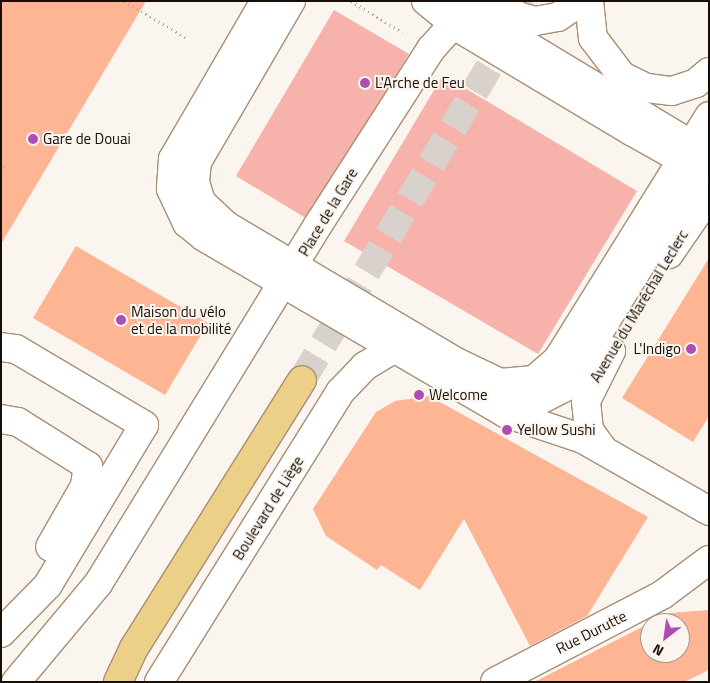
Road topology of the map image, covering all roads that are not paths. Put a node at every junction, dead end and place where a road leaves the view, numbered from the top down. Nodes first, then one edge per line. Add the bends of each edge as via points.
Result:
1 (265, 1) edge
2 (291, 1) edge
3 (426, 1) edge
4 (500, 1) edge
5 (581, 1) edge
6 (589, 1) edge
7 (462, 9) edge
8 (702, 78) edge
9 (703, 148) edge
10 (704, 212) edge
11 (290, 276) junction
12 (1, 347) edge
13 (393, 349) junction
14 (302, 380) tunnel mouth
15 (481, 400) junction
16 (1, 419) edge
17 (602, 448) junction
18 (709, 511) edge
19 (709, 560) edge
20 (1, 628) edge
21 (1, 633) edge
22 (134, 648) junction
23 (16, 682) edge
24 (103, 682) edge
25 (118, 682) edge
26 (159, 682) edge
27 (495, 682) edge

1 - 11 street via 183,138 170,178 177,207 194,230
2 - 11 street, Place de la Gare via 202,150 194,172 198,193 208,211
3 - 7 street
4 - 5 street via 517,16 534,21 558,17
6 - 8 street via 593,38 622,76 659,90
7 - 9 street
7 - 9 street via 655,145
7 - 11 street, Place de la Gare via 431,49
8 - 9 street
9 - 11 street via 558,359 524,384 500,382 475,372
9 - 15 street via 565,387 545,400 522,407
10 - 17 street, Avenue du Maréchal Leclerc via 589,389 588,430
11 - 13 street
11 - 23 street via 98,584
12 - 21 street via 16,349 144,425 48,585
13 - 15 street
13 - 26 street, Boulevard de Liège via 365,366 340,392
14 - 22 main road
15 - 17 street via 521,421
16 - 20 street via 18,422 82,459 89,477
17 - 18 street
19 - 27 street, Rue Durutte via 662,595
22 - 24 main road
22 - 25 main road

